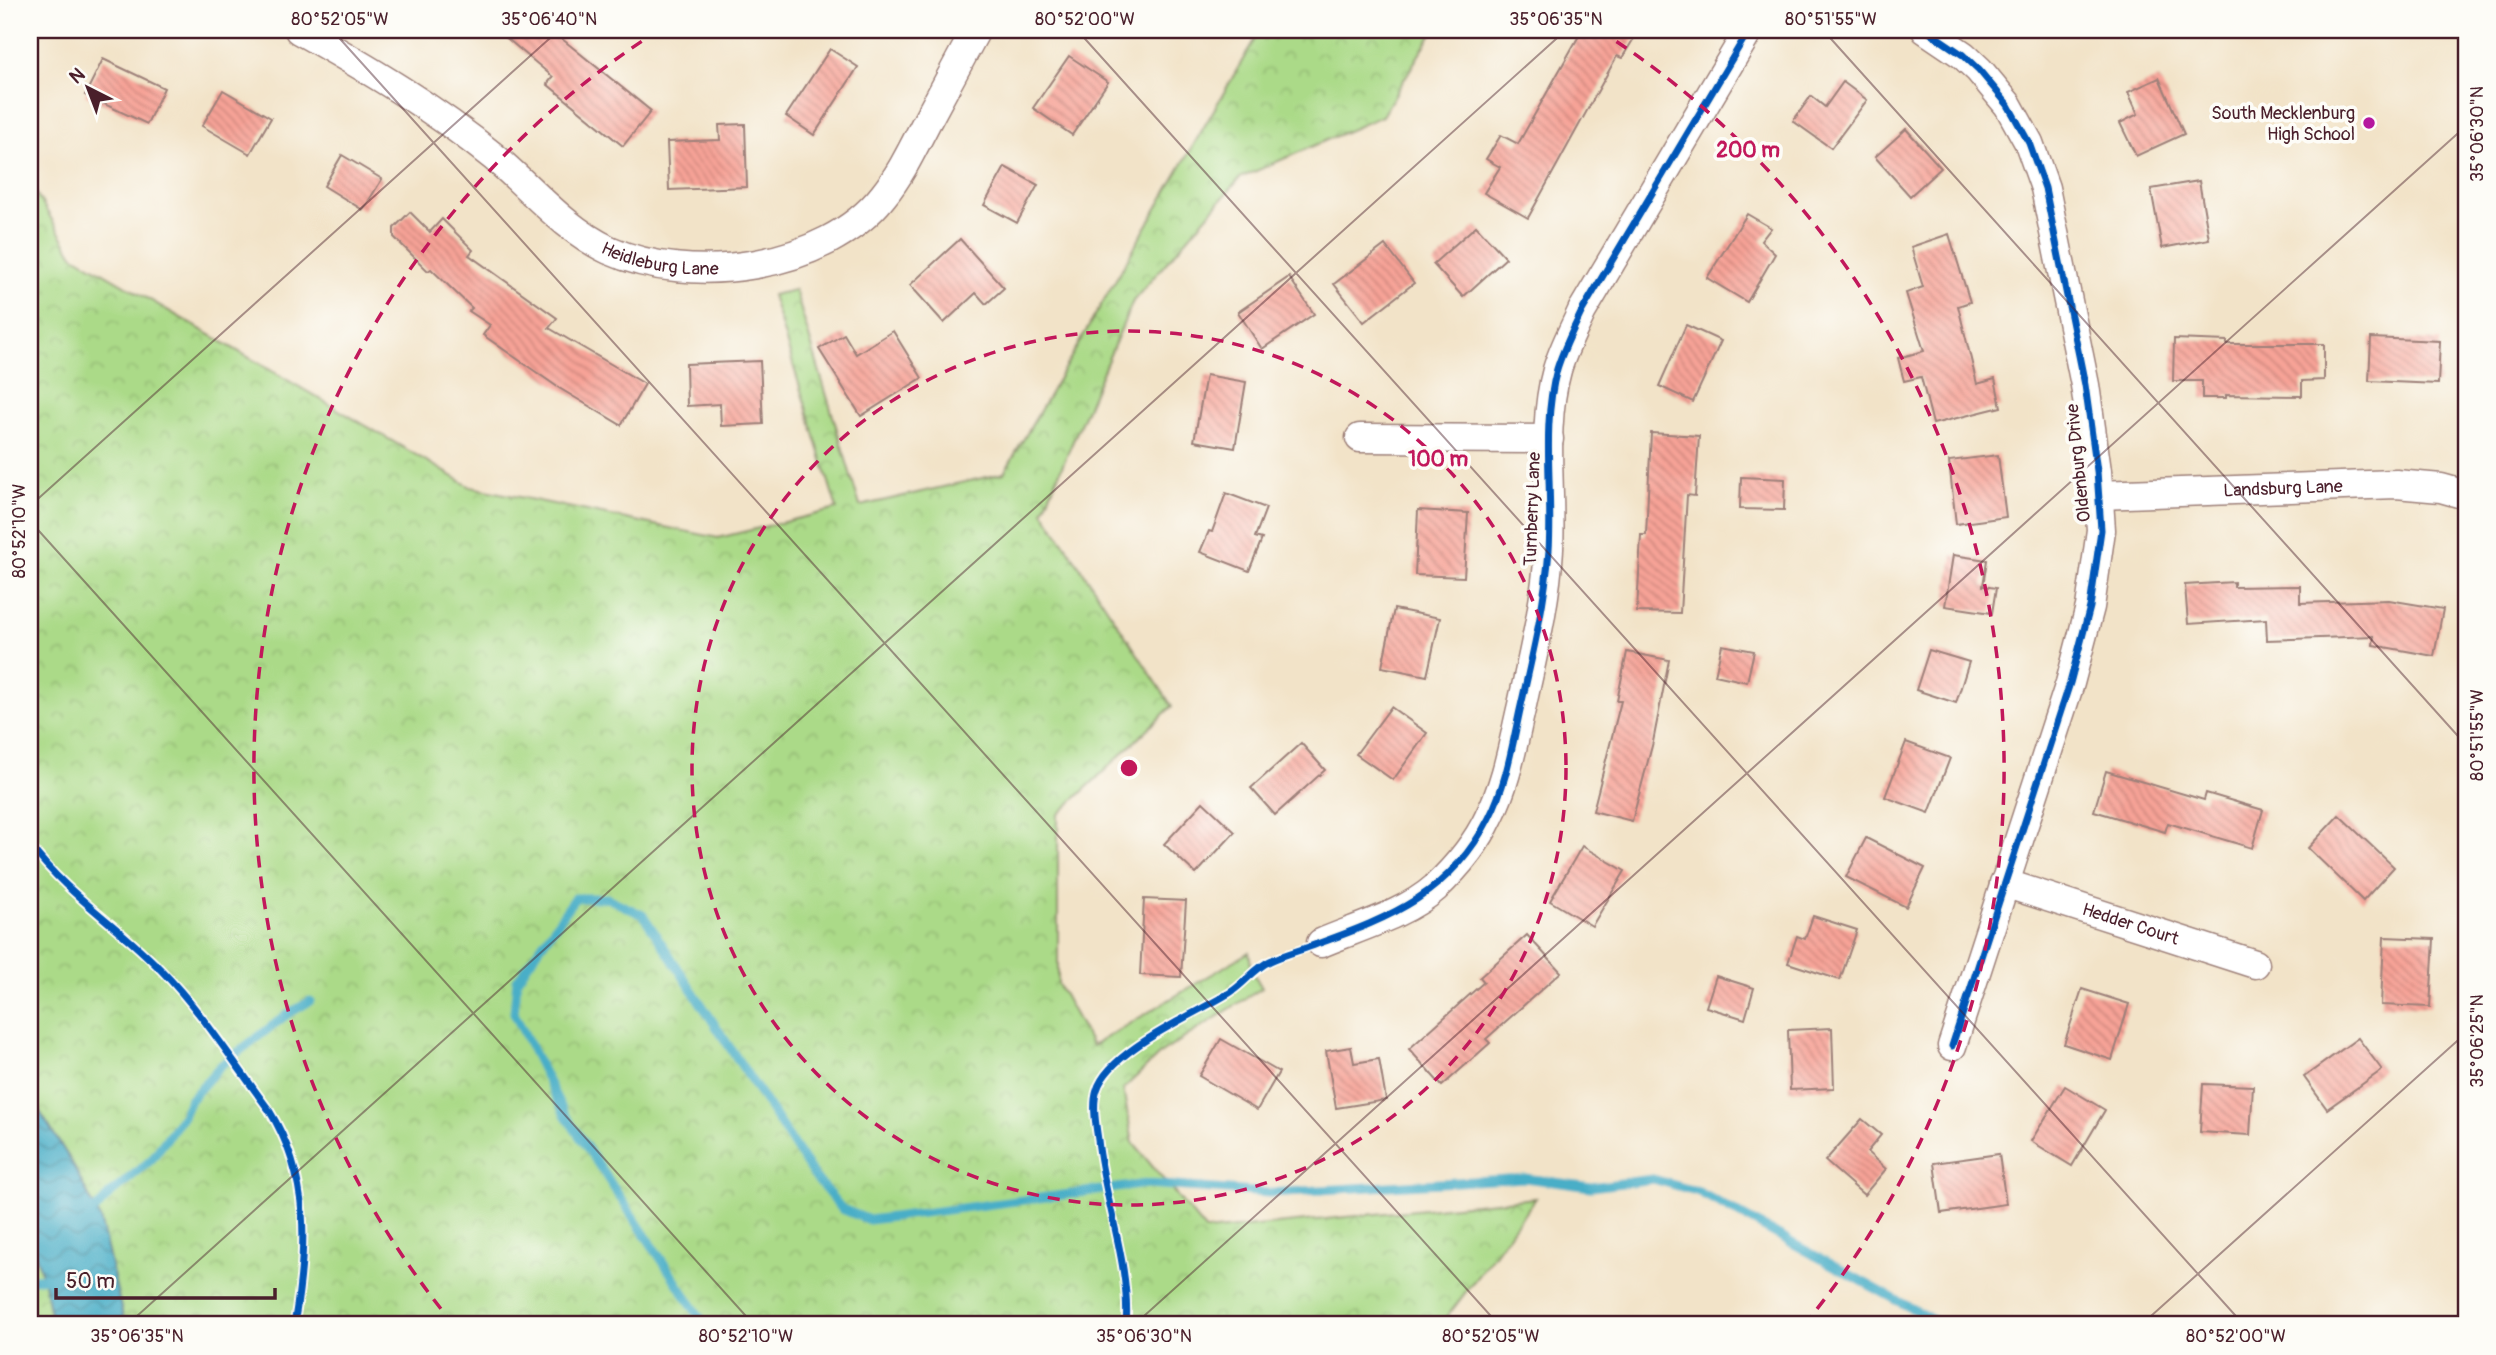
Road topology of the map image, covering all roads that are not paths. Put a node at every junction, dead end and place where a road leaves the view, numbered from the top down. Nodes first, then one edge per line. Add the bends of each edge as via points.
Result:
1 (299, 30) edge
2 (976, 30) edge
3 (1749, 30) edge
4 (1926, 30) edge
5 (1360, 438) dead end
6 (1549, 439) junction
7 (2099, 495) junction
8 (2466, 495) edge
9 (2004, 883) junction
10 (1321, 943) dead end
11 (2255, 964) dead end
12 (1952, 1046) dead end

1 - 2 street, Heidleburg Lane via 415,99 590,239 657,266 709,269 783,259 822,243 858,220 882,198 903,168
3 - 6 street, Turnberry Lane via 1577,321 1556,372
4 - 7 street, Oldenburg Drive via 1979,70 2008,105 2029,143 2045,188 2077,346
5 - 6 street
6 - 10 street, Turnberry Lane via 1549,550 1539,627 1506,776 1489,818 1465,856 1434,889 1385,917
7 - 8 street, Landsburg Lane via 2396,484
7 - 9 street, Oldenburg Drive via 2101,530 2090,607
9 - 11 street, Hedder Court
9 - 12 street, Oldenburg Drive

